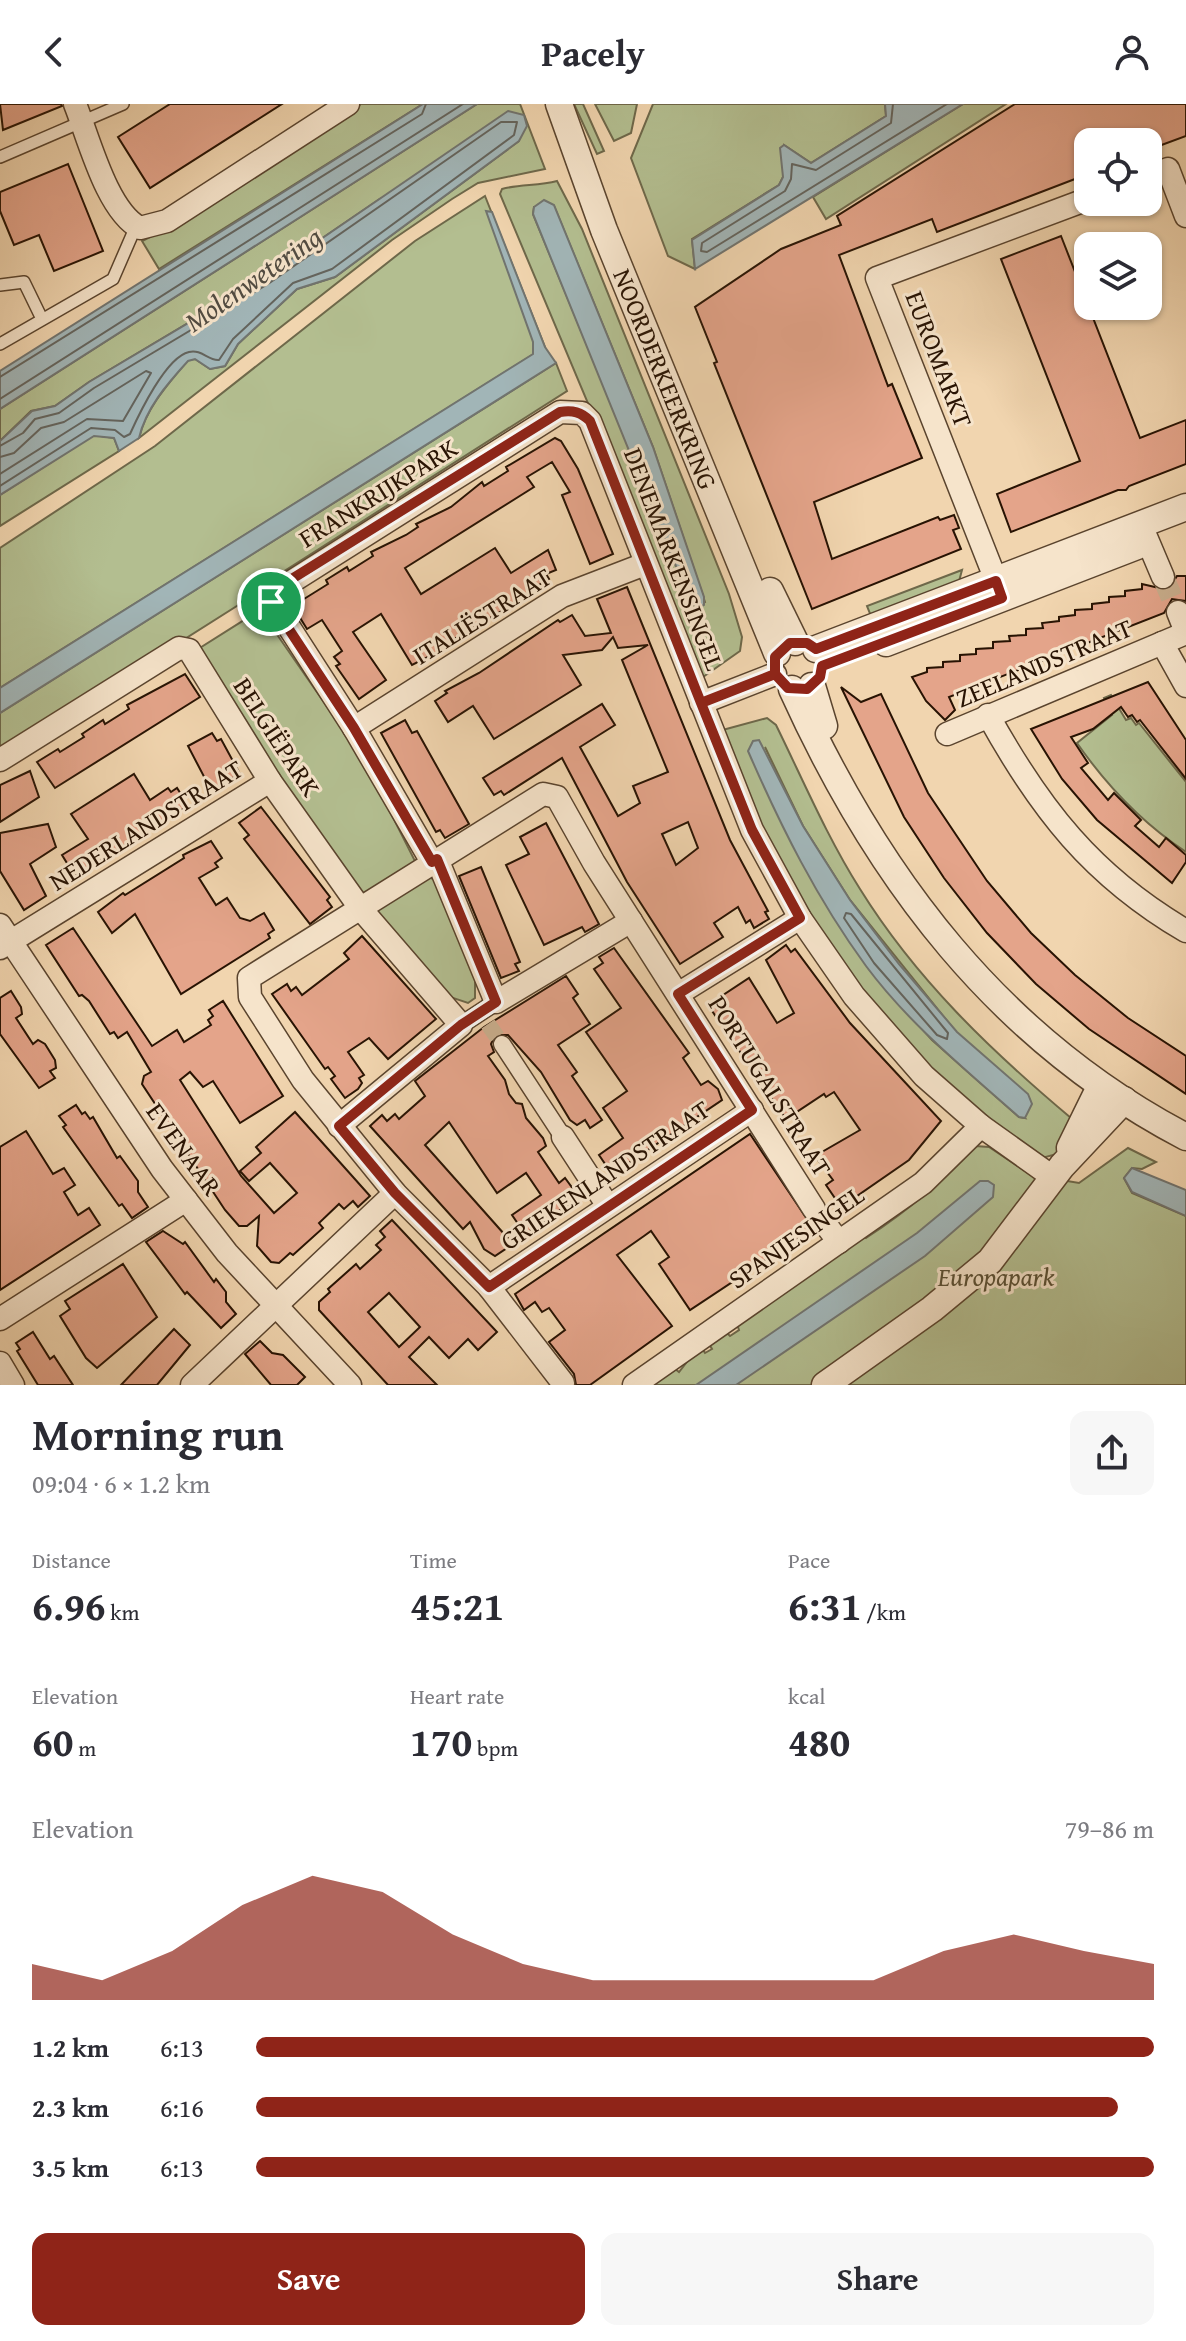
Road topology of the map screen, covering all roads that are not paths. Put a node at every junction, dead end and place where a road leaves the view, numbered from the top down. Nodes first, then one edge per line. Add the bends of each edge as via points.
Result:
1 (123, 104) edge
2 (348, 104) edge
3 (559, 104) edge
4 (567, 104) edge
5 (312, 113) edge
6 (79, 114) edge
7 (0, 157) edge
8 (1162, 171) edge
9 (1074, 204) edge
10 (1186, 216) edge
11 (136, 226) junction
12 (0, 285) edge
13 (42, 319) junction
14 (0, 344) edge
15 (582, 413) joint
16 (1186, 507) edge
17 (1186, 526) edge
18 (1144, 533) junction
19 (645, 564) junction
20 (1163, 577) tunnel mouth
21 (999, 589) junction
22 (1183, 625) edge
23 (1162, 643) junction
24 (798, 665) junction
25 (1186, 686) edge
26 (701, 703) junction
27 (988, 715) junction
28 (354, 728) junction
29 (947, 734) dead end
30 (0, 760) edge
31 (270, 781) junction
32 (434, 860) junction
33 (360, 908) junction
34 (800, 918) junction
35 (631, 921) junction
36 (1186, 931) edge
37 (4, 938) edge
38 (678, 994) junction
39 (488, 1013) junction
40 (461, 1025) junction
41 (502, 1044) tunnel mouth
42 (1100, 1087) junction
43 (1124, 1100) junction
44 (752, 1110) junction
45 (339, 1126) junction
46 (981, 1126) junction
47 (563, 1137) joint
48 (1186, 1137) edge
49 (1058, 1172) junction
50 (395, 1193) junction
51 (186, 1200) junction
52 (608, 1206) junction
53 (839, 1242) junction
54 (489, 1287) junction
55 (275, 1307) junction
56 (0, 1319) edge
57 (0, 1363) edge
58 (827, 1381) edge
59 (563, 1383) edge
60 (13, 1385) edge
61 (192, 1385) edge
62 (350, 1385) edge
63 (634, 1385) edge

1 - 6 lane
2 - 5 street
3 - 24 street, NOORDERKEERKRING via 599,217
4 - 24 street, NOORDERKEERKRING via 584,134
5 - 11 street via 167,221
6 - 7 lane
6 - 11 street via 116,206
8 - 10 street via 1168,169
9 - 21 street, EUROMARKT via 877,278
11 - 13 lane via 113,279
12 - 13 lane via 24,282
13 - 14 lane
15 - 19 street, DENEMARKENSINGEL via 590,421
15 - 28 street, FRANKRIJKPARK via 560,412 269,596
16 - 18 street
17 - 18 street
18 - 20 street
18 - 21 street
19 - 26 street, DENEMARKENSINGEL
19 - 28 street, ITALIËSTRAAT via 562,596
21 - 24 street
22 - 23 street, ZEELANDSTRAAT
23 - 25 street, ZEELANDSTRAAT
23 - 27 street, ZEELANDSTRAAT
24 - 26 street
24 - 42 street, NOORDERKEERKRING via 827,765 896,877 958,959 1033,1033
26 - 34 street, DENEMARKENSINGEL via 752,830
27 - 29 street, ZEELANDSTRAAT
27 - 36 street via 1073,844 1138,900
28 - 32 street, FRANKRIJKPARK
30 - 31 street, BELGIËPARK via 185,646
31 - 33 street, BELGIËPARK
31 - 37 street, NEDERLANDSTRAAT
32 - 33 street
32 - 35 street, PORTUGALSTRAAT via 543,794 557,797
32 - 39 street, FRANKRIJKPARK
33 - 40 street, BELGIËPARK
33 - 45 street via 249,978 250,997
34 - 38 street, PORTUGALSTRAAT
34 - 46 street, DENEMARKENSINGEL via 864,1008 924,1076
35 - 38 street, PORTUGALSTRAAT
35 - 39 street
37 - 51 street, EVENAAR
38 - 44 street, PORTUGALSTRAAT
39 - 40 street
40 - 45 street
41 - 47 street
42 - 43 street, NOORDERKEERKRING
42 - 49 street
43 - 48 street, NOORDERKEERKRING
43 - 49 street
44 - 52 street, GRIEKENLANDSTRAAT
44 - 53 street, PORTUGALSTRAAT
45 - 50 street
46 - 49 street, DENEMARKENSINGEL
46 - 53 street, SPANJESINGEL via 923,1183
47 - 52 street
49 - 58 street via 1009,1239 968,1281
50 - 54 street
50 - 55 street
51 - 55 street, EVENAAR
51 - 56 street
52 - 54 street, GRIEKENLANDSTRAAT
53 - 63 street, SPANJESINGEL
54 - 59 street
55 - 61 street
55 - 62 street, EVENAAR
57 - 60 street

